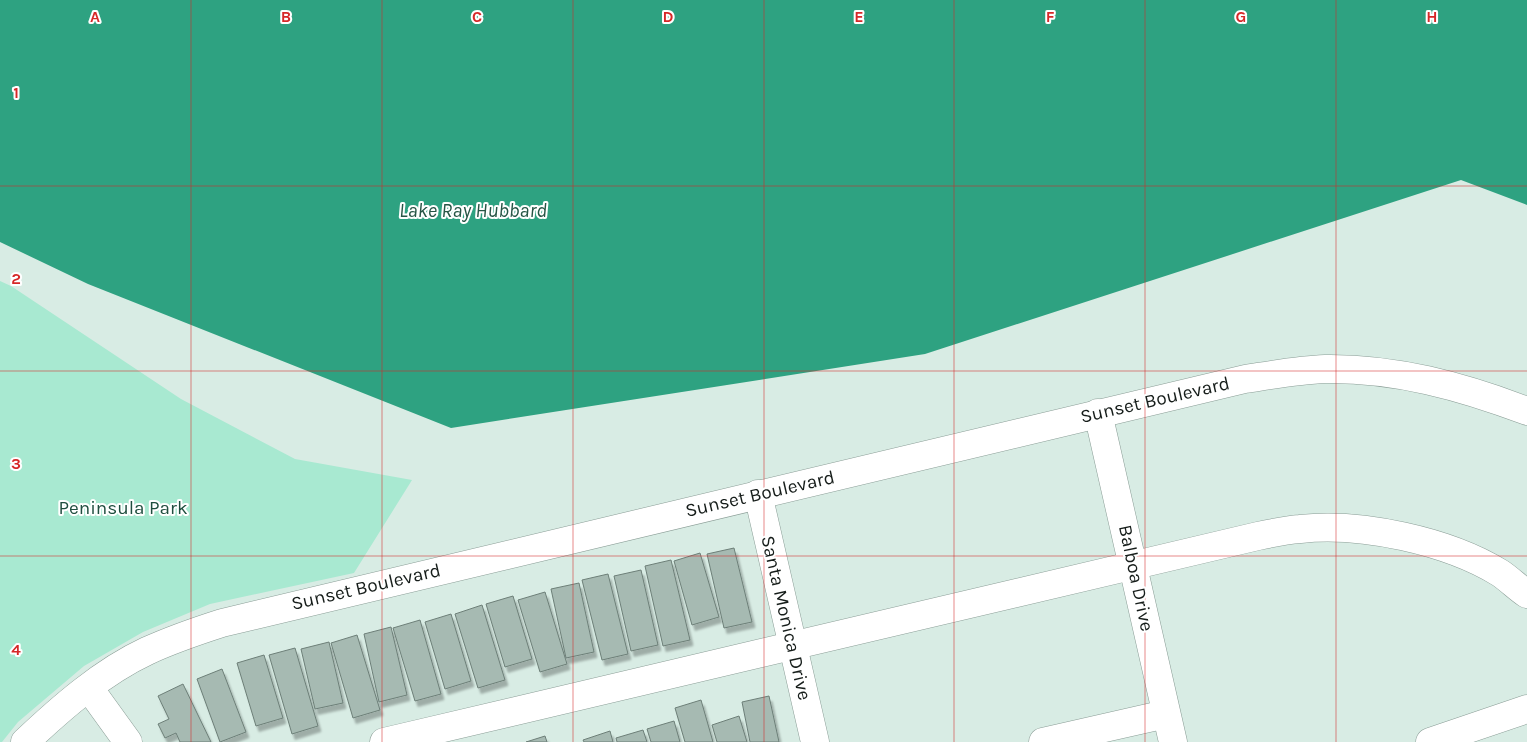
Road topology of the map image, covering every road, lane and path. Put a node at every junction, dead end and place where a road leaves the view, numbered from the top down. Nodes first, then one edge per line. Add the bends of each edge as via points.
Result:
1 (1527, 411) edge
2 (1098, 413) junction
3 (758, 494) junction
4 (1134, 567) junction
5 (1527, 594) edge
6 (792, 646) junction
7 (89, 688) junction
8 (1527, 709) edge
9 (1166, 714) junction
10 (26, 742) edge
11 (128, 742) edge
12 (384, 742) edge
13 (815, 742) edge
14 (1043, 742) edge
15 (1173, 742) edge
16 (1430, 742) edge

1 - 2 street, Sunset Boulevard via 1450,384 1365,370 1324,369 1245,379
2 - 3 street, Sunset Boulevard
2 - 4 street, Balboa Drive
3 - 6 street, Santa Monica Drive
3 - 7 street, Sunset Boulevard via 222,623 146,652
4 - 5 street via 1276,533 1302,529 1360,530 1410,538 1454,552 1499,573
4 - 6 street
4 - 9 street, Balboa Drive
6 - 12 street
6 - 13 street, Santa Monica Drive
7 - 10 street, Sunset Boulevard via 52,716
7 - 11 street
8 - 16 street
9 - 14 street
9 - 15 street, Balboa Drive

